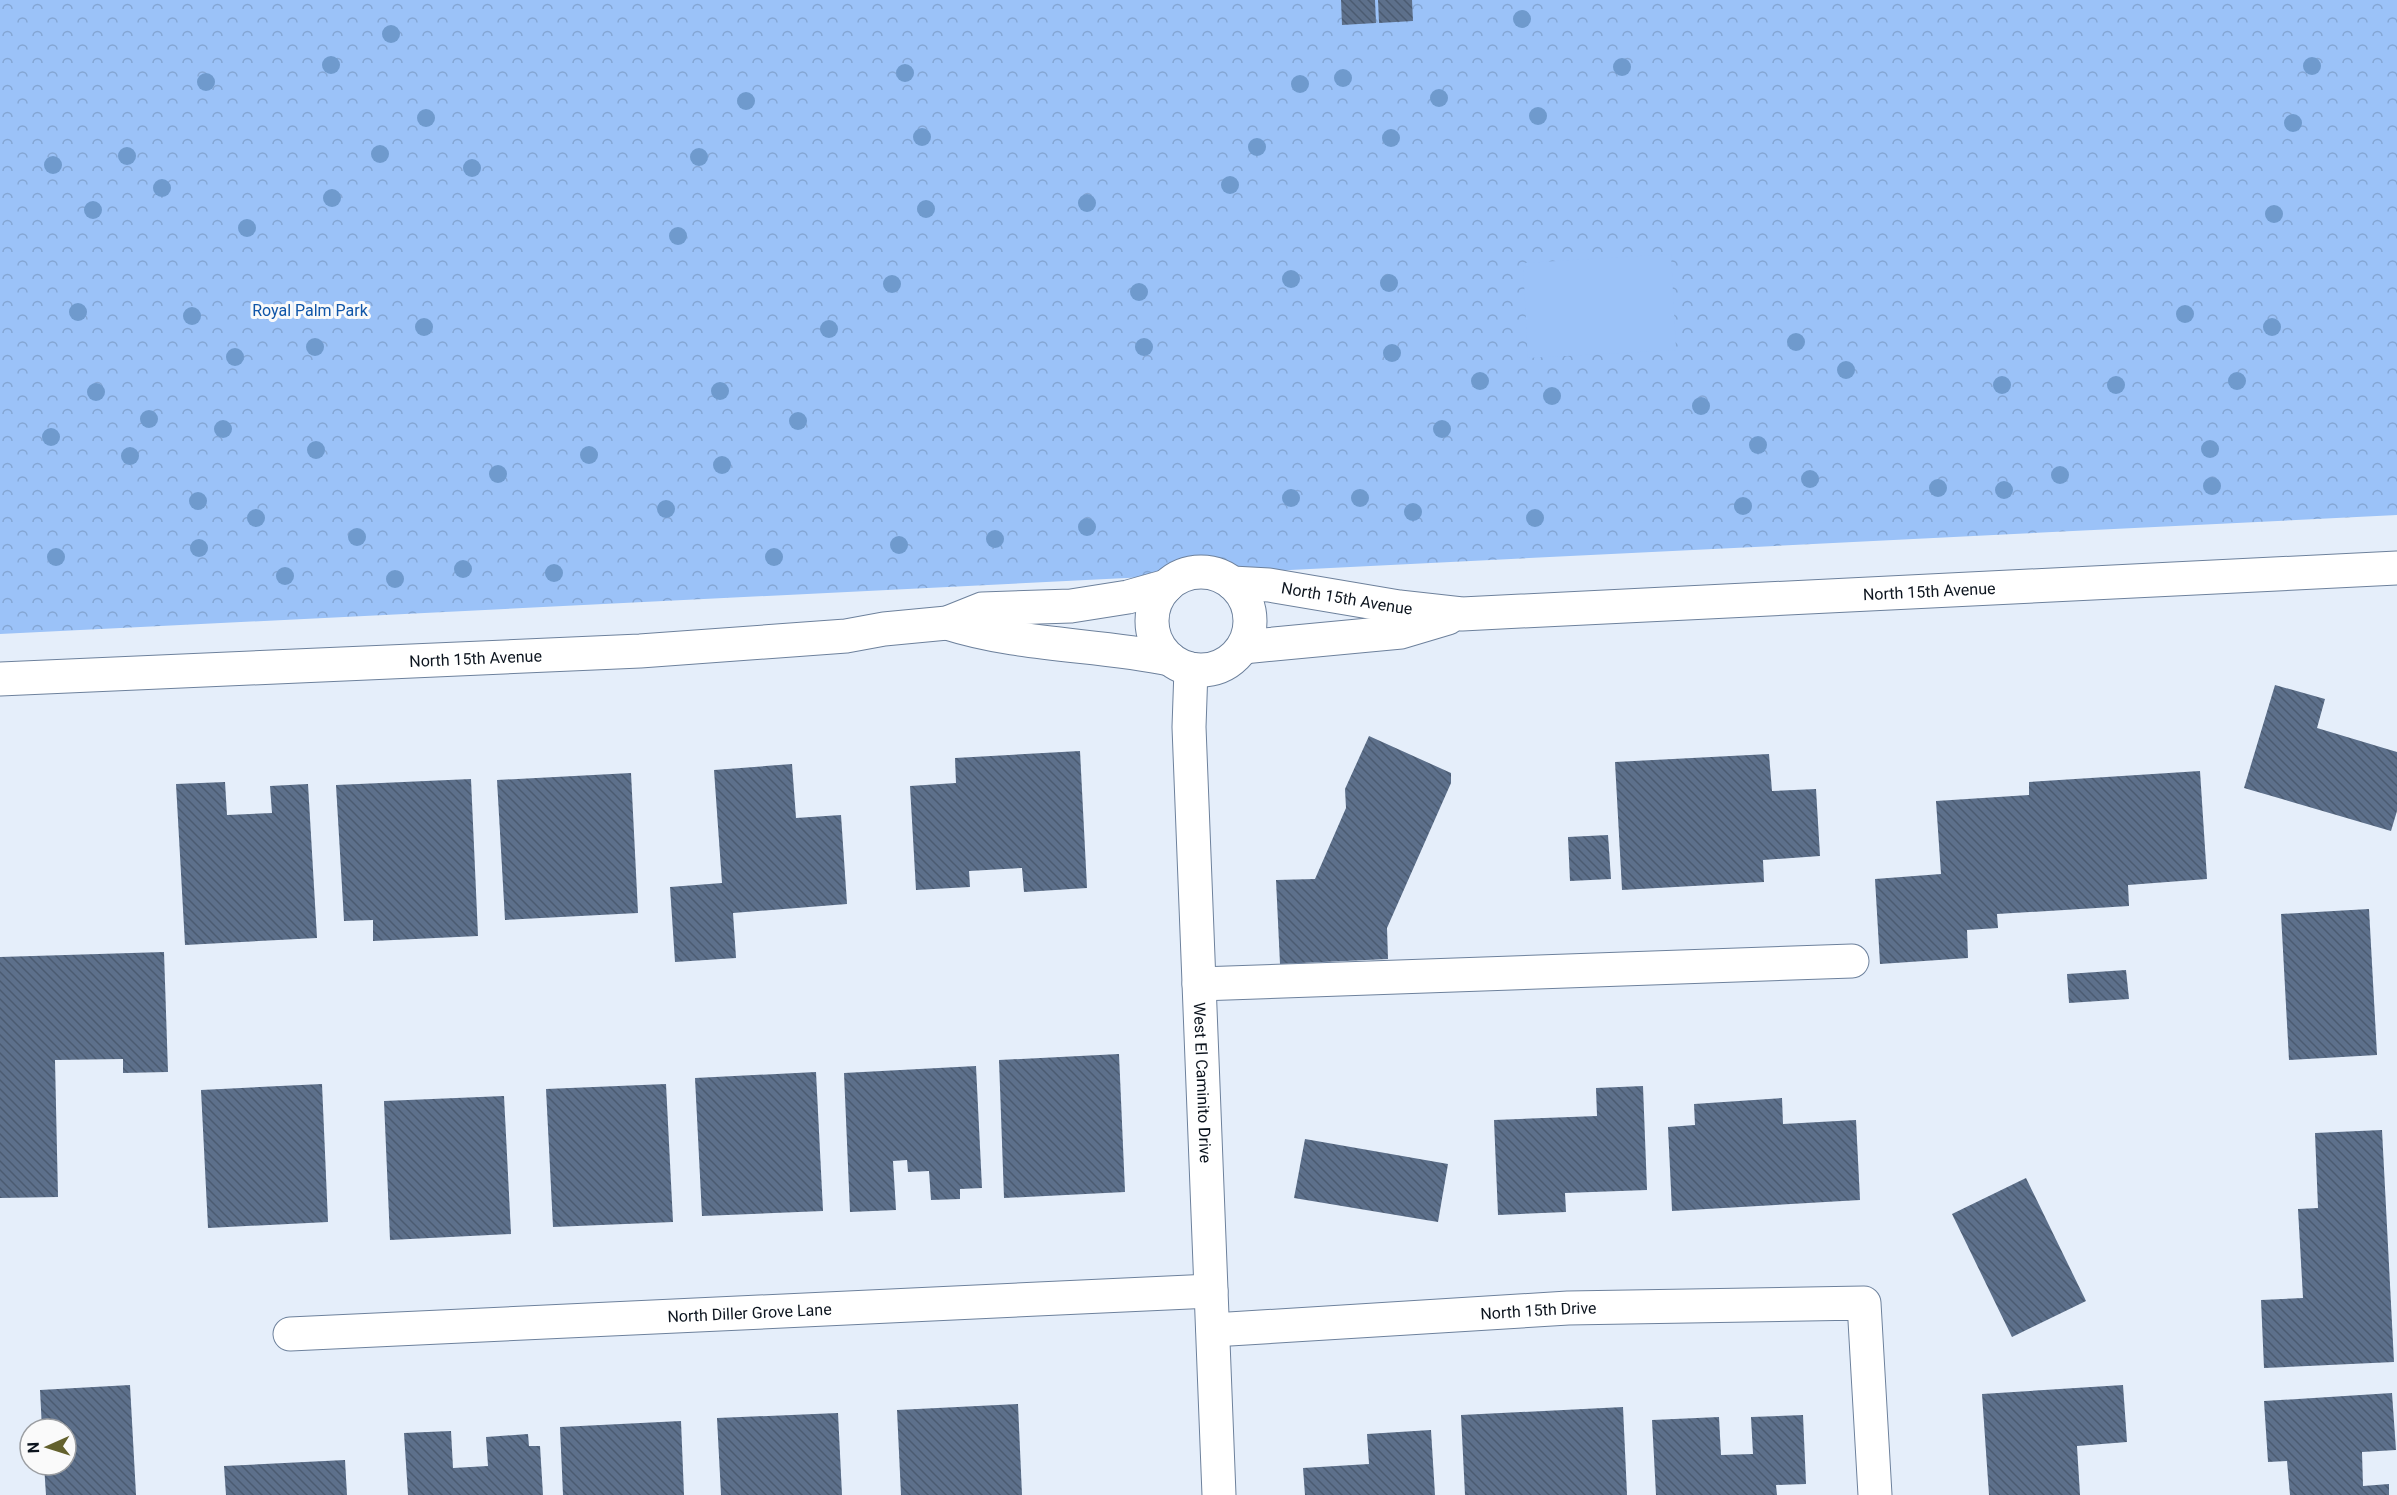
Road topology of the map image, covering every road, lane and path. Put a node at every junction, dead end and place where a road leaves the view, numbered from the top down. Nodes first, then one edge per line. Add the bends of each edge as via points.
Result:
1 (2397, 568) edge
2 (1232, 583) junction
3 (1167, 586) junction
4 (1462, 614) junction
5 (947, 623) junction
6 (1243, 647) junction
7 (1181, 664) junction
8 (0, 679) edge
9 (1852, 962) dead end
10 (1199, 984) junction
11 (1210, 1291) junction
12 (1213, 1330) junction
13 (290, 1335) dead end
14 (1219, 1495) edge
15 (1875, 1495) edge

1 - 4 street, North 15th Avenue
2 - 3 street, North 15th Avenue via 1204,572 1177,578
2 - 4 street, North 15th Avenue
2 - 6 street via 1242,593 1251,620
3 - 5 street, North 15th Avenue via 1071,606 982,609
3 - 7 street via 1157,600 1154,632 1160,647
4 - 6 street, North 15th Avenue via 1401,632
5 - 7 street, North 15th Avenue via 984,634 1131,651
5 - 8 street, North 15th Avenue via 884,628 846,636 640,651
6 - 7 street, North 15th Avenue via 1235,657 1215,668
7 - 10 street, West El Caminito Drive via 1189,728
9 - 10 street
10 - 11 street, West El Caminito Drive
11 - 12 street, West El Caminito Drive
11 - 13 street, North Diller Grove Lane
12 - 14 street, West El Caminito Drive
12 - 15 street, North 15th Drive via 1568,1308 1864,1303

